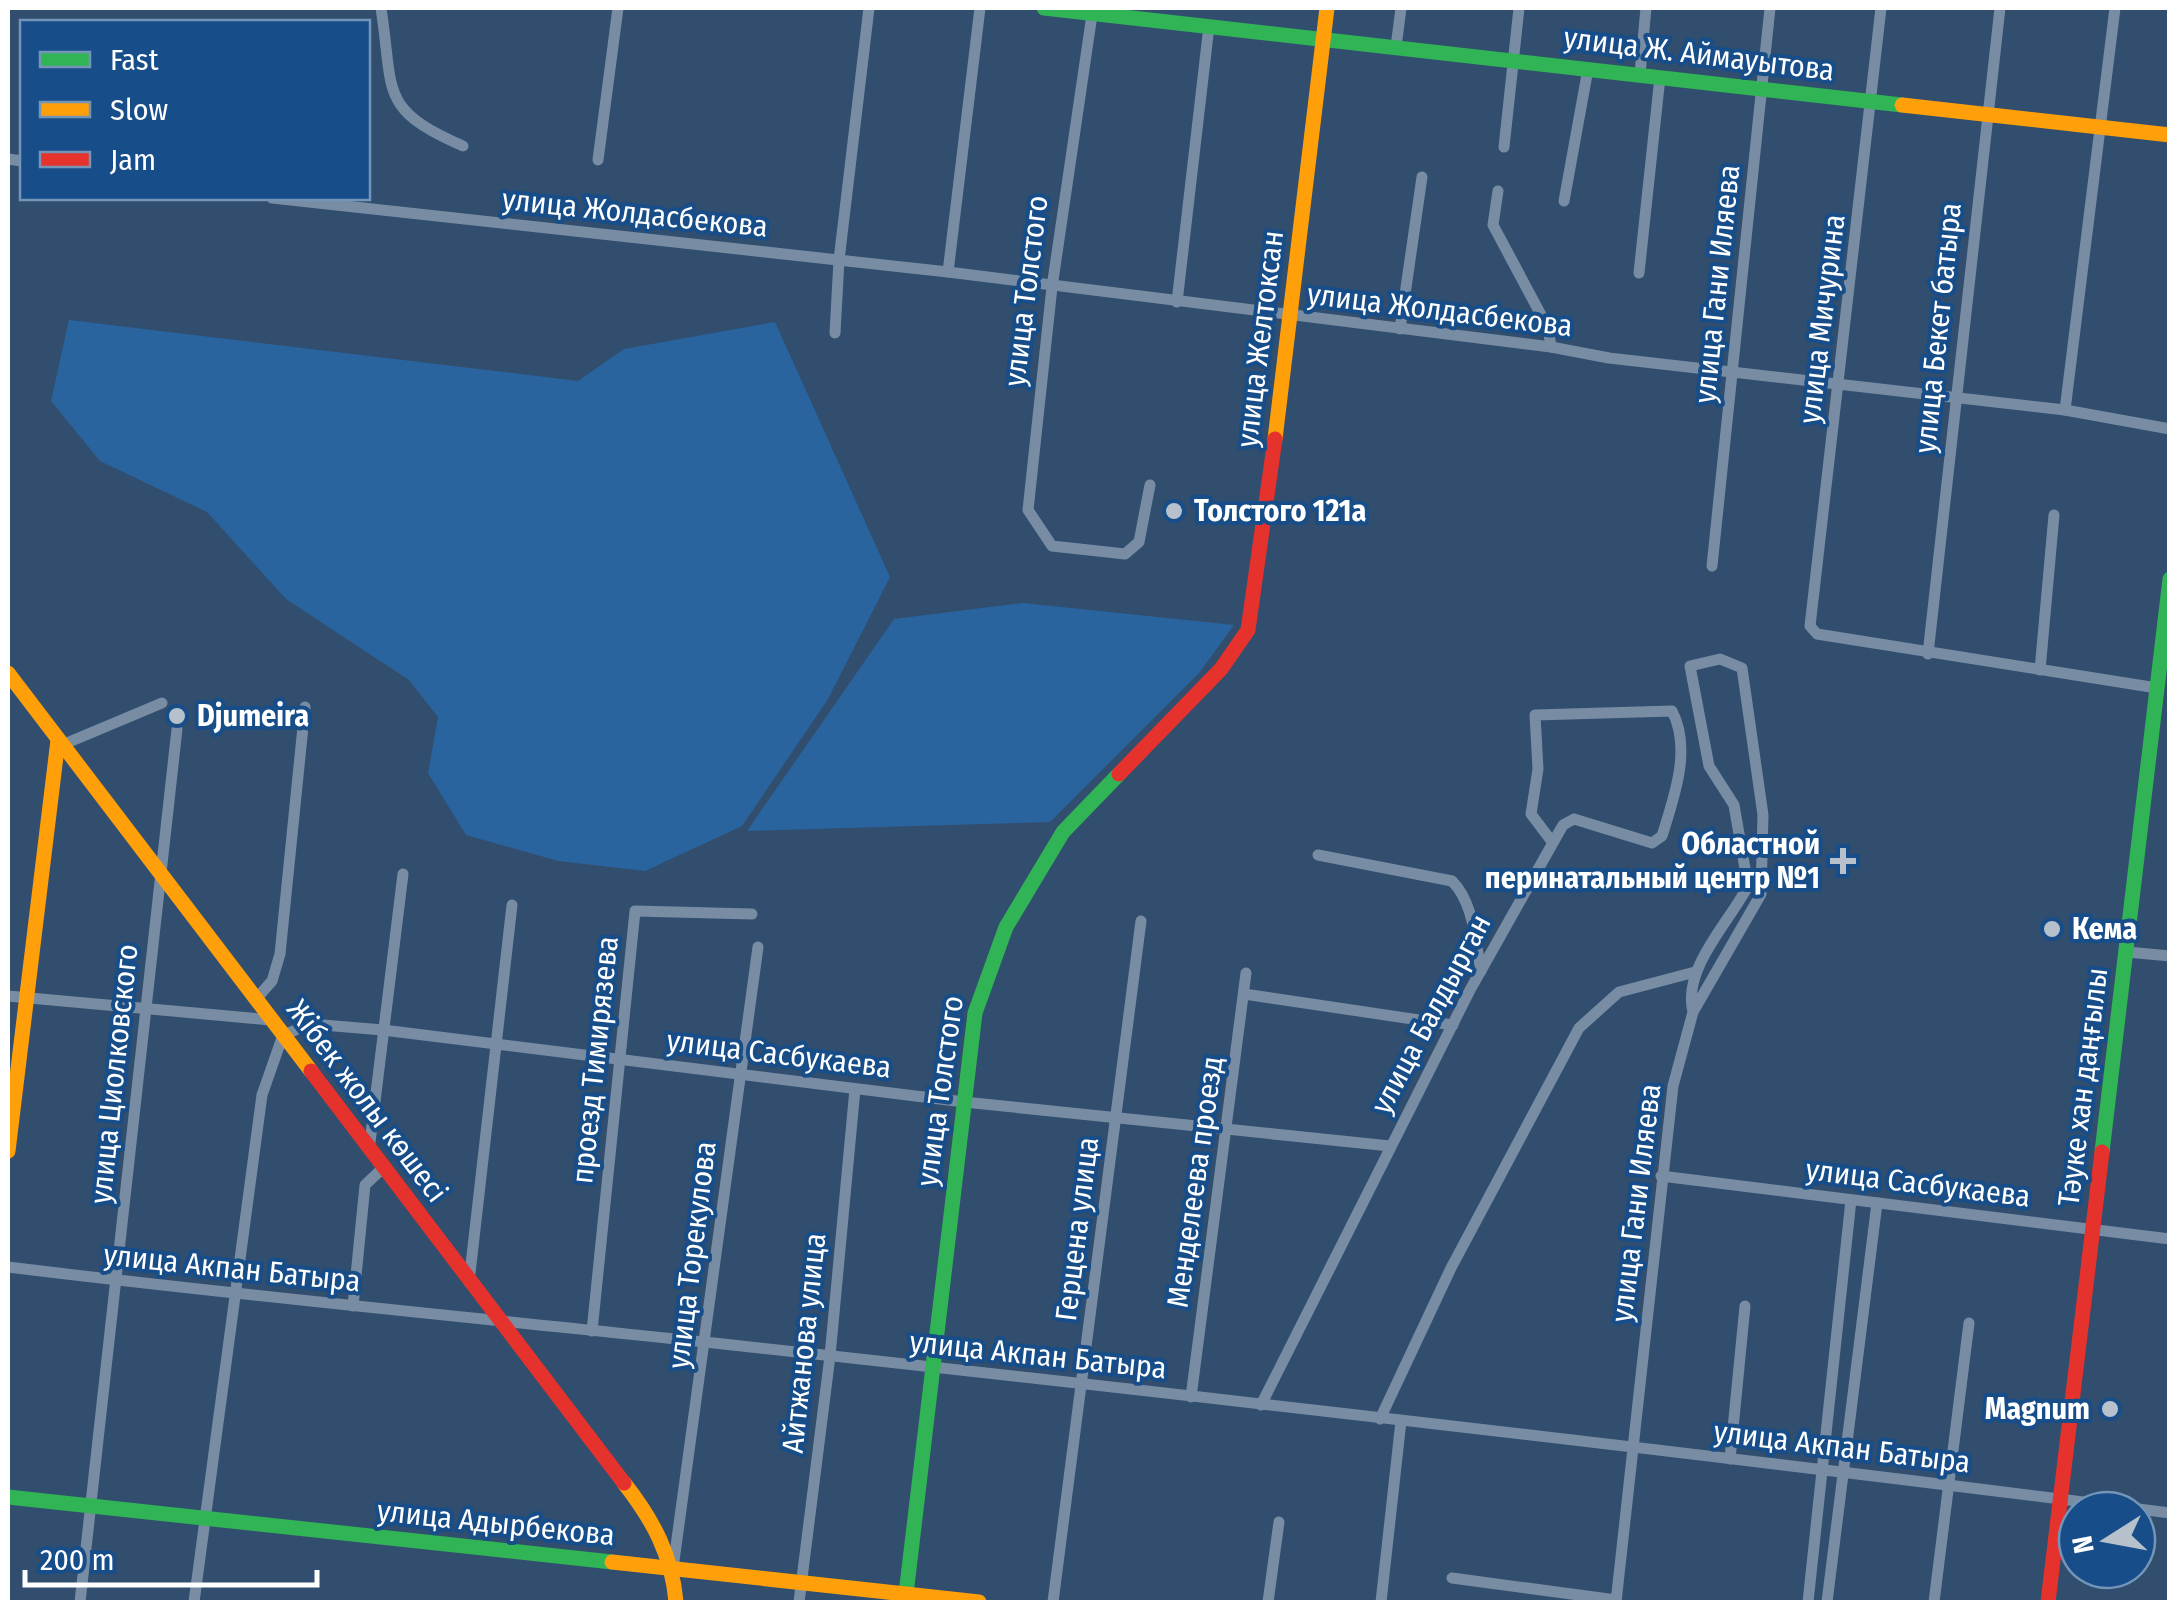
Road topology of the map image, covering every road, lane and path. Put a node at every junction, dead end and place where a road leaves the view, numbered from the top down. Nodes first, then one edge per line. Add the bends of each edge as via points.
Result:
1 (382, 8) edge
2 (618, 8) edge
3 (869, 8) edge
4 (980, 8) edge
5 (1044, 8) edge
6 (1327, 8) edge
7 (1401, 8) edge
8 (1519, 8) edge
9 (1646, 8) edge
10 (1770, 8) edge
11 (1881, 8) edge
12 (2000, 8) edge
13 (2115, 8) edge
14 (1093, 10) edge
15 (1209, 26) junction
16 (1324, 39) junction
17 (1396, 47) junction
18 (1513, 60) junction
19 (1588, 68) junction
20 (1640, 74) junction
21 (1660, 77) junction
22 (1762, 89) junction
23 (1871, 102) junction
24 (1988, 116) junction
25 (2101, 129) junction
26 (2170, 135) edge
27 (463, 146) dead end
28 (1504, 147) dead end
29 (598, 160) dead end
30 (1422, 176) dead end
31 (1498, 192) dead end
32 (290, 200) edge
33 (1564, 201) dead end
34 (839, 260) junction
35 (948, 272) junction
36 (1640, 273) dead end
37 (1052, 287) junction
38 (1177, 302) junction
39 (1292, 316) junction
40 (1400, 328) junction
41 (835, 334) dead end
42 (1550, 347) junction
43 (1734, 370) junction
44 (1842, 382) junction
45 (1955, 396) junction
46 (2065, 410) junction
47 (2170, 428) edge
48 (1150, 485) dead end
49 (2054, 516) dead end
50 (1712, 566) dead end
51 (2170, 578) edge
52 (2170, 647) edge
53 (1928, 654) junction
54 (2165, 666) edge
55 (1221, 668) joint
56 (2040, 670) junction
57 (8, 674) edge
58 (2156, 688) junction
59 (162, 703) dead end
60 (304, 708) dead end
61 (177, 729) dead end
62 (60, 742) junction
63 (1553, 843) junction
64 (1318, 855) dead end
65 (160, 874) junction
66 (403, 874) dead end
67 (512, 905) dead end
68 (752, 914) dead end
69 (1141, 921) dead end
70 (758, 947) dead end
71 (2130, 952) junction
72 (2170, 956) edge
73 (1697, 969) junction
74 (1481, 971) junction
75 (1246, 973) dead end
76 (1244, 994) junction
77 (8, 996) edge
78 (26, 998) junction
79 (256, 999) junction
80 (146, 1008) junction
81 (1694, 1012) junction
82 (271, 1020) junction
83 (1453, 1025) junction
84 (384, 1030) junction
85 (282, 1035) junction
86 (498, 1044) junction
87 (622, 1059) junction
88 (738, 1075) junction
89 (855, 1089) junction
90 (964, 1102) junction
91 (1117, 1115) junction
92 (1229, 1128) junction
93 (1390, 1146) junction
94 (369, 1150) junction
95 (8, 1151) edge
96 (383, 1168) junction
97 (1661, 1176) junction
98 (1851, 1200) junction
99 (1877, 1204) junction
100 (2098, 1232) junction
101 (2170, 1239) edge
102 (8, 1267) edge
103 (118, 1280) junction
104 (469, 1282) junction
105 (237, 1296) junction
106 (352, 1306) junction
107 (1746, 1306) dead end
108 (499, 1323) junction
109 (1969, 1324) dead end
110 (592, 1332) junction
111 (707, 1342) junction
112 (830, 1356) junction
113 (932, 1368) junction
114 (1082, 1385) junction
115 (1191, 1397) junction
116 (1261, 1405) junction
117 (1380, 1418) junction
118 (1401, 1421) junction
119 (1633, 1447) junction
120 (1730, 1458) junction
121 (1822, 1470) junction
122 (1844, 1472) junction
123 (1947, 1485) junction
124 (2067, 1490) edge
125 (8, 1497) edge
126 (2057, 1499) edge
127 (91, 1507) junction
128 (204, 1520) junction
129 (1279, 1522) dead end
130 (2057, 1551) edge
131 (673, 1568) junction
132 (1452, 1578) dead end
133 (802, 1582) junction
134 (905, 1598) edge
135 (1616, 1601) edge
136 (80, 1602) edge
137 (194, 1602) edge
138 (676, 1602) edge
139 (799, 1602) edge
140 (979, 1602) edge
141 (1052, 1602) edge
142 (1268, 1602) edge
143 (1381, 1602) edge
144 (1808, 1602) edge
145 (1828, 1602) edge
146 (1934, 1602) edge
147 (2048, 1602) edge

1 - 27 street via 396,105 420,127
2 - 29 street
3 - 34 street
4 - 35 street
5 - 14 main road, улица Ж. Аймауытова
6 - 16 main road, улица Желтоксан
7 - 17 street
8 - 18 street
9 - 20 street
10 - 22 street, улица Гани Иляева
11 - 23 street, улица Мичурина
12 - 24 street, улица Бекет батыра
13 - 25 street
14 - 15 main road, улица Ж. Аймауытова
14 - 37 street, улица Толстого
15 - 16 main road, улица Ж. Аймауытова
15 - 38 street
16 - 17 main road, улица Ж. Аймауытова
16 - 39 main road, улица Желтоксан
17 - 18 main road, улица Ж. Аймауытова
18 - 19 main road, улица Ж. Аймауытова
18 - 28 street
19 - 20 main road, улица Ж. Аймауытова
19 - 33 street
20 - 21 main road, улица Ж. Аймауытова
21 - 22 main road, улица Ж. Аймауытова
21 - 36 street
22 - 23 main road, улица Ж. Аймауытова
22 - 43 street, улица Гани Иляева
23 - 24 main road, улица Ж. Аймауытова
23 - 44 street, улица Мичурина
24 - 25 main road, улица Ж. Аймауытова
24 - 45 street, улица Бекет батыра
25 - 26 main road, улица Ж. Аймауытова
25 - 46 street
30 - 40 street
31 - 42 street via 1493,225 1548,328
32 - 34 street, улица Жолдасбекова
34 - 35 street, улица Жолдасбекова
34 - 41 street
35 - 37 street, улица Жолдасбекова
37 - 38 street, улица Жолдасбекова
37 - 48 street, улица Толстого via 1028,510 1052,546 1125,554 1139,542
38 - 39 street, улица Жолдасбекова
39 - 40 street, улица Жолдасбекова
39 - 55 main road, улица Желтоксан via 1253,608 1240,646
40 - 42 street, улица Жолдасбекова
42 - 43 street, улица Жолдасбекова
43 - 44 street, улица Жолдасбекова
43 - 50 street, улица Гани Иляева
44 - 45 street, улица Жолдасбекова
44 - 53 street, улица Мичурина via 1809,614 1817,634
45 - 46 street, улица Жолдасбекова
45 - 53 street, улица Бекет батыра
46 - 47 street, улица Жолдасбекова
49 - 56 street
51 - 54 main road, Тәуке хан даңғылы
52 - 54 main road, Тәуке хан даңғылы
53 - 56 street
54 - 58 main road, Тәуке хан даңғылы
54 - 71 main road, Тәуке хан даңғылы
55 - 90 main road, улица Толстого via 1063,832 1035,876 983,987
56 - 58 street
57 - 62 main road, Жібек жолы көшесі
58 - 71 main road, Тәуке хан даңғылы
59 - 62 street
60 - 79 street via 280,954 272,981
61 - 65 street, улица Циолковского
62 - 65 main road, Жібек жолы көшесі
62 - 78 main road
63 - 63 street via 1574,818 1658,842 1677,784 1682,733 1672,711 1535,715 1538,768 1531,814
63 - 74 street, улица Балдырган
64 - 74 street via 1452,881 1463,892
65 - 79 main road, Жібек жолы көшесі
65 - 80 street, улица Циолковского
66 - 84 street
67 - 86 street
68 - 87 street, проезд Тимирязева via 636,909
69 - 91 street, Герцена улица
70 - 88 street, улица Торекулова
71 - 72 street
71 - 100 main road, Тәуке хан даңғылы
73 - 81 street via 1688,992
73 - 81 street, улица Гани Иляева via 1748,886 1734,805 1709,766 1690,666 1720,659 1742,668 1762,815 1761,894
73 - 117 street via 1620,992 1579,1028
74 - 83 street, улица Балдырган
75 - 76 street, Менделеева проезд
76 - 83 street
76 - 92 street, Менделеева проезд
77 - 78 street
78 - 80 street
78 - 95 main road
79 - 82 main road, Жібек жолы көшесі
80 - 82 street
80 - 103 street, улица Циолковского
81 - 97 street, улица Гани Иляева via 1673,1086
82 - 85 main road, Жібек жолы көшесі
83 - 93 street, улица Балдырган
84 - 85 street, улица Сасбукаева via 311,1024
84 - 86 street, улица Сасбукаева
84 - 94 street
85 - 94 main road, Жібек жолы көшесі
85 - 105 street via 262,1094
86 - 87 street, улица Сасбукаева
86 - 104 street
87 - 88 street, улица Сасбукаева
87 - 110 street, проезд Тимирязева
88 - 89 street, улица Сасбукаева
88 - 111 street, улица Торекулова
89 - 90 street, улица Сасбукаева
89 - 112 street, Айтжанова улица
90 - 91 street, улица Сасбукаева
90 - 113 main road, улица Толстого
91 - 92 street, улица Сасбукаева
91 - 114 street, Герцена улица
92 - 93 street, улица Сасбукаева
92 - 115 street, Менделеева проезд
93 - 116 street, улица Балдырган
94 - 96 main road, Жібек жолы көшесі
96 - 104 main road, Жібек жолы көшесі
96 - 106 street via 365,1185
97 - 98 street, улица Сасбукаева
97 - 119 street, улица Гани Иляева
98 - 99 street, улица Сасбукаева
98 - 121 street
99 - 100 street, улица Сасбукаева
99 - 122 street
100 - 101 street, улица Сасбукаева
100 - 124 main road, Тәуке хан даңғылы
102 - 103 street, улица Акпан Батыра
103 - 105 street, улица Акпан Батыра
103 - 127 street, улица Циолковского
104 - 108 main road, Жібек жолы көшесі
105 - 106 street, улица Акпан Батыра
105 - 128 street
106 - 108 street, улица Акпан Батыра
107 - 120 street
108 - 110 street, улица Акпан Батыра
108 - 131 main road, Жібек жолы көшесі via 650,1517
109 - 123 street
110 - 111 street, улица Акпан Батыра
111 - 112 street, улица Акпан Батыра
111 - 131 street, улица Торекулова
112 - 113 street, улица Акпан Батыра
112 - 133 street, Айтжанова улица
113 - 114 street, улица Акпан Батыра
113 - 134 main road, улица Толстого
114 - 115 street, улица Акпан Батыра
114 - 141 street, Герцена улица
115 - 116 street, улица Акпан Батыра
116 - 117 street, улица Акпан Батыра
117 - 118 street, улица Акпан Батыра
118 - 119 street, улица Акпан Батыра
118 - 143 street
119 - 120 street, улица Акпан Батыра
119 - 135 street, улица Гани Иляева
120 - 121 street, улица Акпан Батыра
121 - 122 street, улица Акпан Батыра
121 - 144 street
122 - 123 street, улица Акпан Батыра
122 - 145 street
123 - 126 street, улица Акпан Батыра
123 - 146 street
125 - 127 main road, улица Адырбекова
127 - 128 main road, улица Адырбекова
127 - 136 street, улица Циолковского
128 - 131 main road, улица Адырбекова
128 - 137 street
129 - 142 street
130 - 147 main road, Тәуке хан даңғылы
131 - 133 main road, улица Адырбекова
131 - 138 main road, Жібек жолы көшесі
132 - 135 street
133 - 134 main road, улица Адырбекова
133 - 139 street, Айтжанова улица
134 - 140 main road, улица Адырбекова

